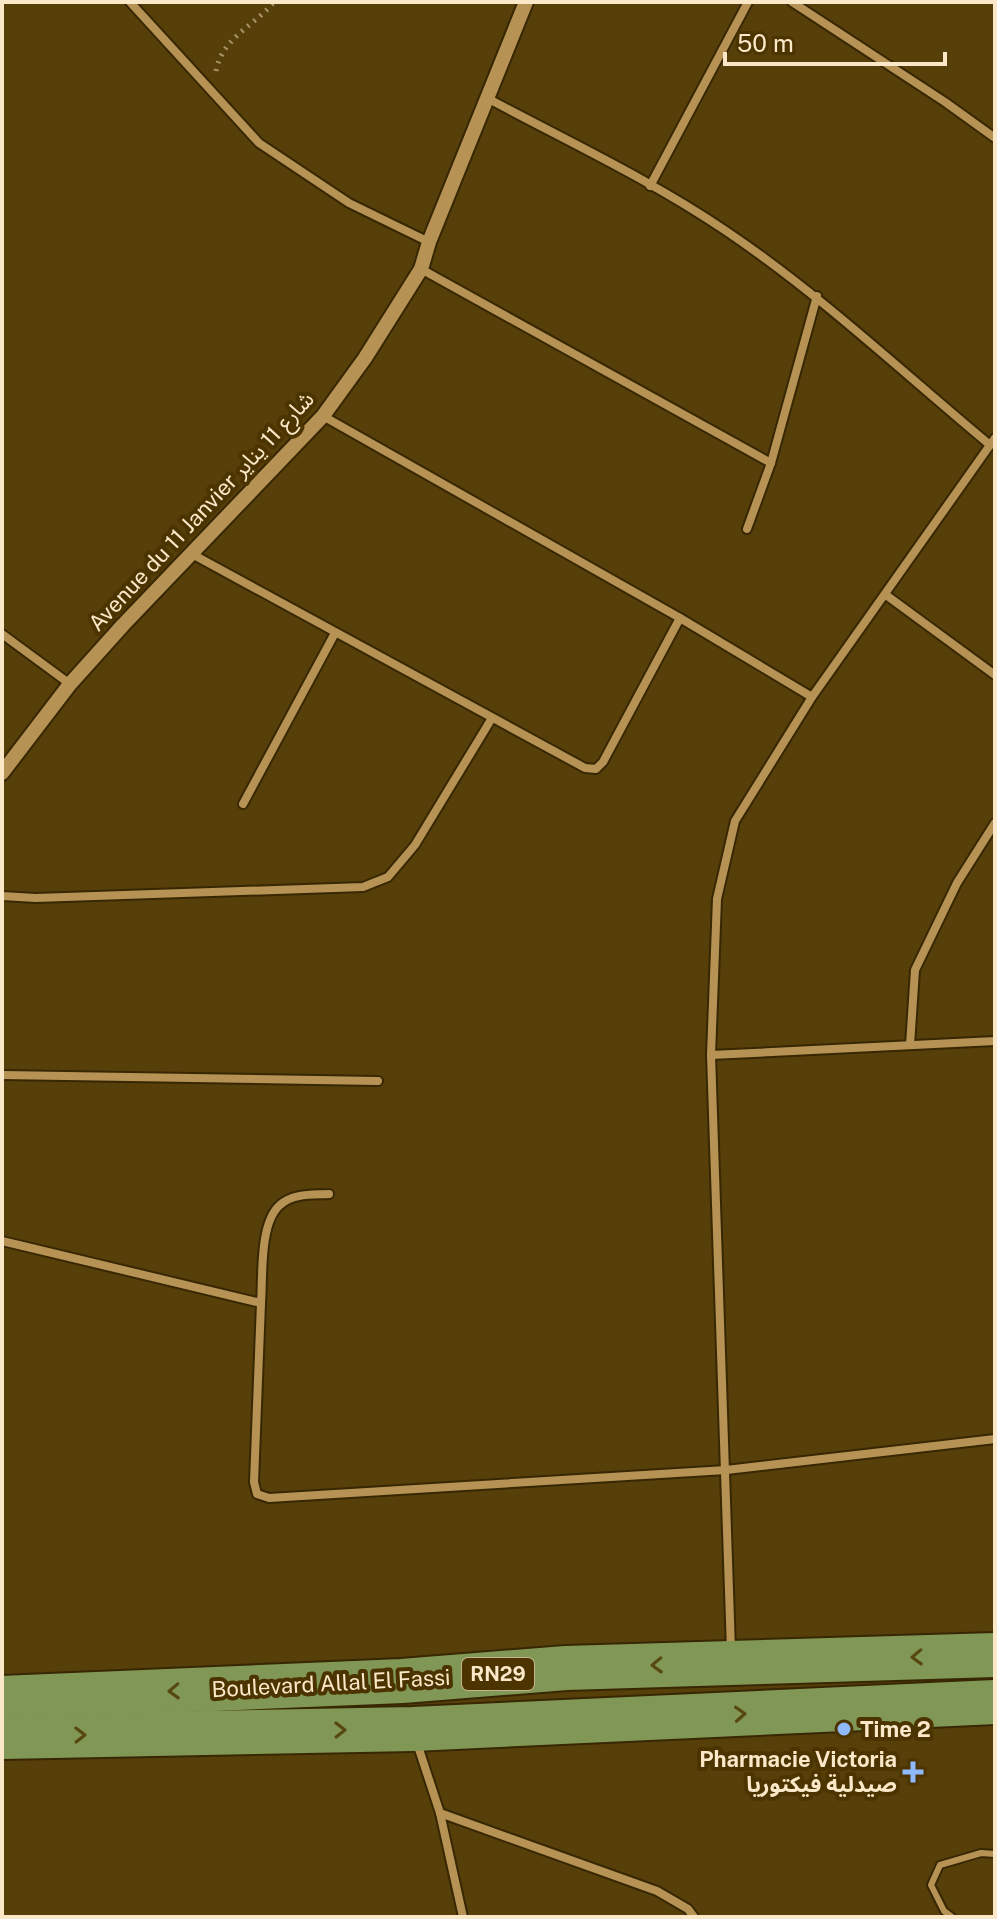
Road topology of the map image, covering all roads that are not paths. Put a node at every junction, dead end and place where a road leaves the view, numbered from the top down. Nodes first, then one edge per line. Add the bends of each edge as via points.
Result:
1 (130, 2) edge
2 (526, 2) edge
3 (748, 2) edge
4 (792, 2) edge
5 (487, 98) junction
6 (995, 138) edge
7 (650, 186) junction
8 (429, 242) junction
9 (421, 269) junction
10 (817, 296) junction
11 (323, 416) junction
12 (992, 441) edge
13 (771, 463) junction
14 (747, 529) dead end
15 (192, 554) junction
16 (886, 595) junction
17 (680, 618) junction
18 (335, 633) junction
19 (2, 634) edge
20 (995, 675) edge
21 (70, 684) junction
22 (812, 697) junction
23 (492, 718) junction
24 (2, 773) edge
25 (243, 804) dead end
26 (995, 823) edge
27 (2, 896) edge
28 (995, 1041) edge
29 (910, 1045) junction
30 (711, 1055) junction
31 (2, 1075) edge
32 (378, 1081) dead end
33 (329, 1194) dead end
34 (2, 1241) edge
35 (261, 1303) junction
36 (995, 1439) edge
37 (726, 1470) junction
38 (995, 1655) edge
39 (731, 1663) junction
40 (2, 1698) edge
41 (995, 1702) edge
42 (408, 1705) junction
43 (2, 1737) edge
44 (440, 1813) junction
45 (995, 1854) edge
46 (463, 1917) edge
47 (694, 1917) edge
48 (952, 1917) edge

1 - 8 street via 259,143 349,203
2 - 5 street, Avenue du 11 Janvier شارع 11 يناير
3 - 7 street
4 - 6 street
5 - 7 street
5 - 8 street, Avenue du 11 Janvier شارع 11 يناير
7 - 10 street via 724,229
8 - 9 street, Avenue du 11 Janvier شارع 11 يناير
9 - 11 street, Avenue du 11 Janvier شارع 11 يناير
9 - 13 street
10 - 12 street
10 - 13 street
11 - 15 street, Avenue du 11 Janvier شارع 11 يناير
11 - 17 street
12 - 16 street
13 - 14 street
15 - 18 street
15 - 21 street, Avenue du 11 Janvier شارع 11 يناير
16 - 20 street
16 - 22 street
17 - 22 street
17 - 23 street via 596,769
18 - 23 street
18 - 25 street
19 - 21 street
21 - 24 street, Avenue du 11 Janvier شارع 11 يناير
22 - 30 street via 735,821 717,899
23 - 27 street via 415,845 388,877 363,887
26 - 29 street via 957,883 915,970
28 - 29 street
29 - 30 street
30 - 37 street
31 - 32 street
33 - 35 street via 298,1196 280,1205 265,1235
34 - 35 street
35 - 37 street via 257,1494 269,1498
36 - 37 street
37 - 39 street
38 -> 39 main road, Boulevard Allal El Fassi / RN29
39 -> 42 main road, Boulevard Allal El Fassi / RN29 via 566,1668
42 -> 40 main road, Boulevard Allal El Fassi / RN29
42 -> 41 main road, Boulevard Allal El Fassi / RN29
43 -> 42 main road, Boulevard Allal El Fassi / RN29
42 - 44 street
44 - 46 street
44 - 47 street via 657,1891
45 - 48 lane via 940,1865 931,1885

